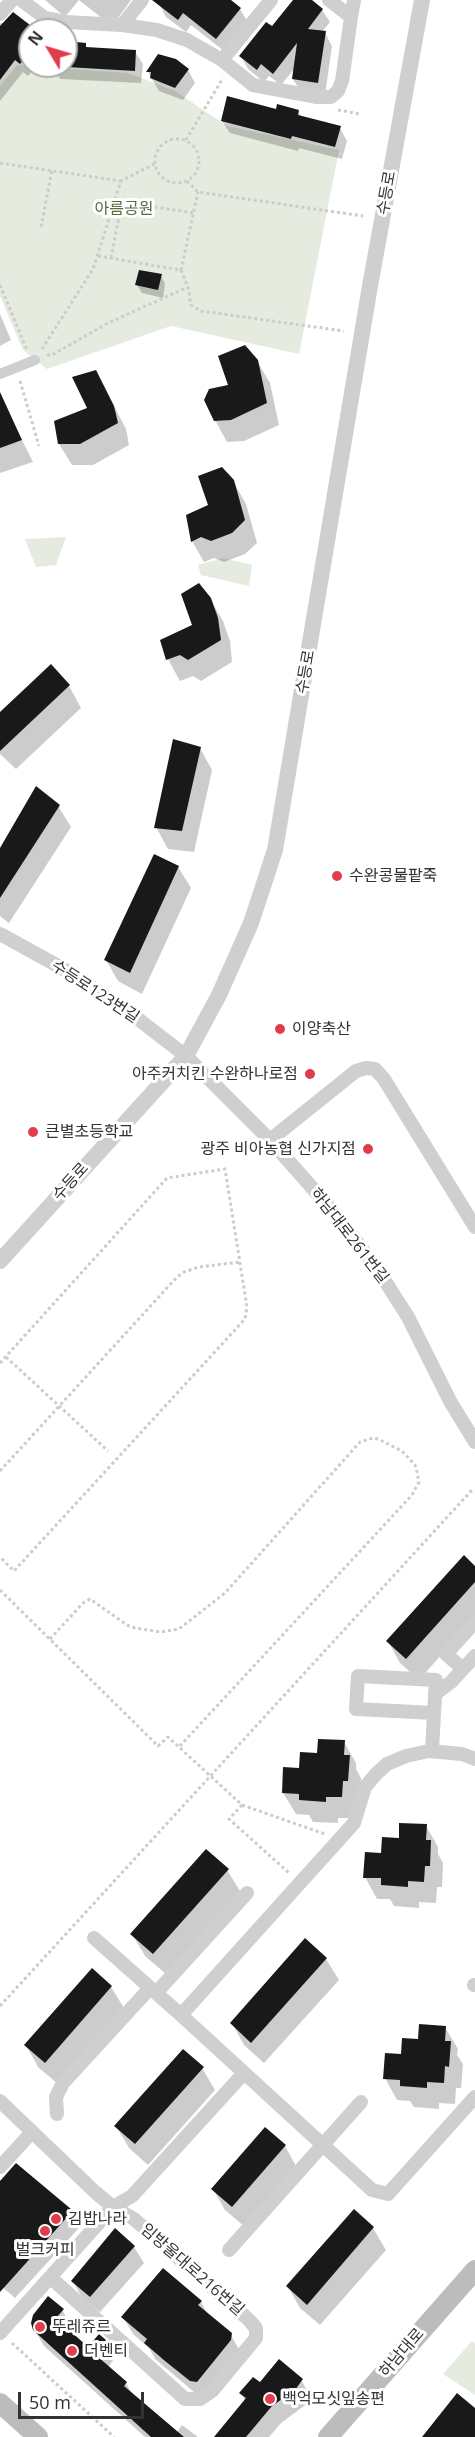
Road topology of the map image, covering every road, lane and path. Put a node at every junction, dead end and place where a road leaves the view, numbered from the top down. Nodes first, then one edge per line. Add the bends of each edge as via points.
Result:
1 (12, 0) edge
2 (21, 0) edge
3 (142, 0) edge
4 (272, 0) edge
5 (329, 0) edge
6 (354, 0) edge
7 (422, 0) edge
8 (0, 14) edge
9 (351, 17) junction
10 (122, 25) junction
11 (222, 60) junction
12 (0, 163) edge
13 (156, 163) junction
14 (52, 170) junction
15 (187, 180) junction
16 (121, 181) junction
17 (198, 192) junction
18 (194, 213) junction
19 (363, 216) dead end
20 (41, 227) dead end
21 (98, 256) junction
22 (111, 258) junction
23 (182, 270) junction
24 (0, 285) edge
25 (188, 287) junction
26 (344, 331) dead end
27 (33, 360) joint
28 (16, 367) junction
29 (0, 374) edge
30 (39, 446) dead end
31 (0, 934) edge
32 (186, 1056) junction
33 (270, 1140) junction
34 (475, 1227) edge
35 (0, 1261) edge
36 (240, 1262) junction
37 (5, 1357) junction
38 (0, 1363) edge
39 (59, 1406) junction
40 (475, 1442) edge
41 (108, 1451) dead end
42 (0, 1471) edge
43 (472, 1490) dead end
44 (0, 1557) edge
45 (0, 1590) edge
46 (475, 1622) edge
47 (50, 1639) junction
48 (475, 1656) edge
49 (463, 1669) junction
50 (435, 1694) junction
51 (434, 1713) junction
52 (178, 1747) junction
53 (432, 1751) junction
54 (475, 1759) edge
55 (210, 1776) junction
56 (242, 1805) junction
57 (340, 1839) junction
58 (300, 1883) junction
59 (247, 1893) dead end
60 (94, 1938) dead end
61 (153, 1990) junction
62 (0, 2006) edge
63 (181, 2015) junction
64 (244, 2073) junction
65 (475, 2097) edge
66 (0, 2101) edge
67 (361, 2102) dead end
68 (57, 2114) dead end
69 (32, 2132) junction
70 (323, 2145) junction
71 (0, 2166) edge
72 (113, 2207) junction
73 (230, 2250) dead end
74 (475, 2270) edge
75 (51, 2277) junction
76 (0, 2333) edge
77 (0, 2403) edge
78 (38, 2437) edge
79 (114, 2437) edge
80 (328, 2437) edge

1 - 8 street
2 - 10 street via 45,18
3 - 10 street
4 - 11 street
5 - 9 street
6 - 9 street
7 - 32 street, 수등로 via 275,850 251,923
9 - 11 street via 342,81 331,97 316,98 254,85
10 - 11 street via 187,40
12 - 14 path
13 - 15 path via 165,179
13 - 15 path via 157,152 168,141 186,140 195,148 199,162
13 - 16 path
14 - 16 path
14 - 20 path
15 - 17 path
16 - 21 path
17 - 18 path
17 - 19 path
18 - 22 path via 122,202
18 - 23 path
21 - 22 path
21 - 25 path via 39,354 52,355 108,323
22 - 23 path
23 - 25 path
24 - 27 path
25 - 26 path via 192,305 201,311
27 - 28 street
28 - 29 street
28 - 30 path
31 - 32 street, 수등로123번길 via 69,972
32 - 33 street, 하남대로261번길
32 - 35 street, 수등로
33 - 34 street via 356,1071 375,1069
33 - 40 street, 하남대로261번길 via 339,1218 378,1270 408,1317
36 - 37 path via 225,1169 167,1178
36 - 39 path via 184,1272
36 - 44 path via 247,1307 245,1319 14,1571
37 - 38 path
37 - 39 path
39 - 41 path
39 - 42 path
43 - 55 path
45 - 47 path
46 - 49 street via 446,1654
47 - 52 path via 158,1746 168,1737
47 - 52 path via 90,1599 135,1628 161,1632 178,1629 225,1593 360,1442 378,1439 402,1450 417,1472 419,1482 412,1495
48 - 49 street
49 - 50 street
50 - 51 street
50 - 51 street via 436,1680 358,1676 356,1709
51 - 53 street
52 - 55 path
53 - 54 street
53 - 57 street via 406,1756 376,1774 365,1787 354,1823
55 - 56 path
55 - 62 path
56 - 57 path
56 - 58 path via 229,1819
57 - 58 street
58 - 63 street
59 - 61 street
60 - 61 street
61 - 63 street
61 - 68 street via 59,2088
63 - 64 street
64 - 70 street
64 - 72 street via 132,2196
65 - 70 street via 388,2194 372,2190
66 - 69 street
67 - 70 street
69 - 71 street
69 - 72 street
70 - 73 street
72 - 75 street
72 - 75 street, 임방울대로216번길 via 134,2219 256,2328 256,2338 212,2391 200,2399 185,2399
74 - 80 main road, 하남대로
75 - 76 street
76 - 79 path
77 - 78 main road

